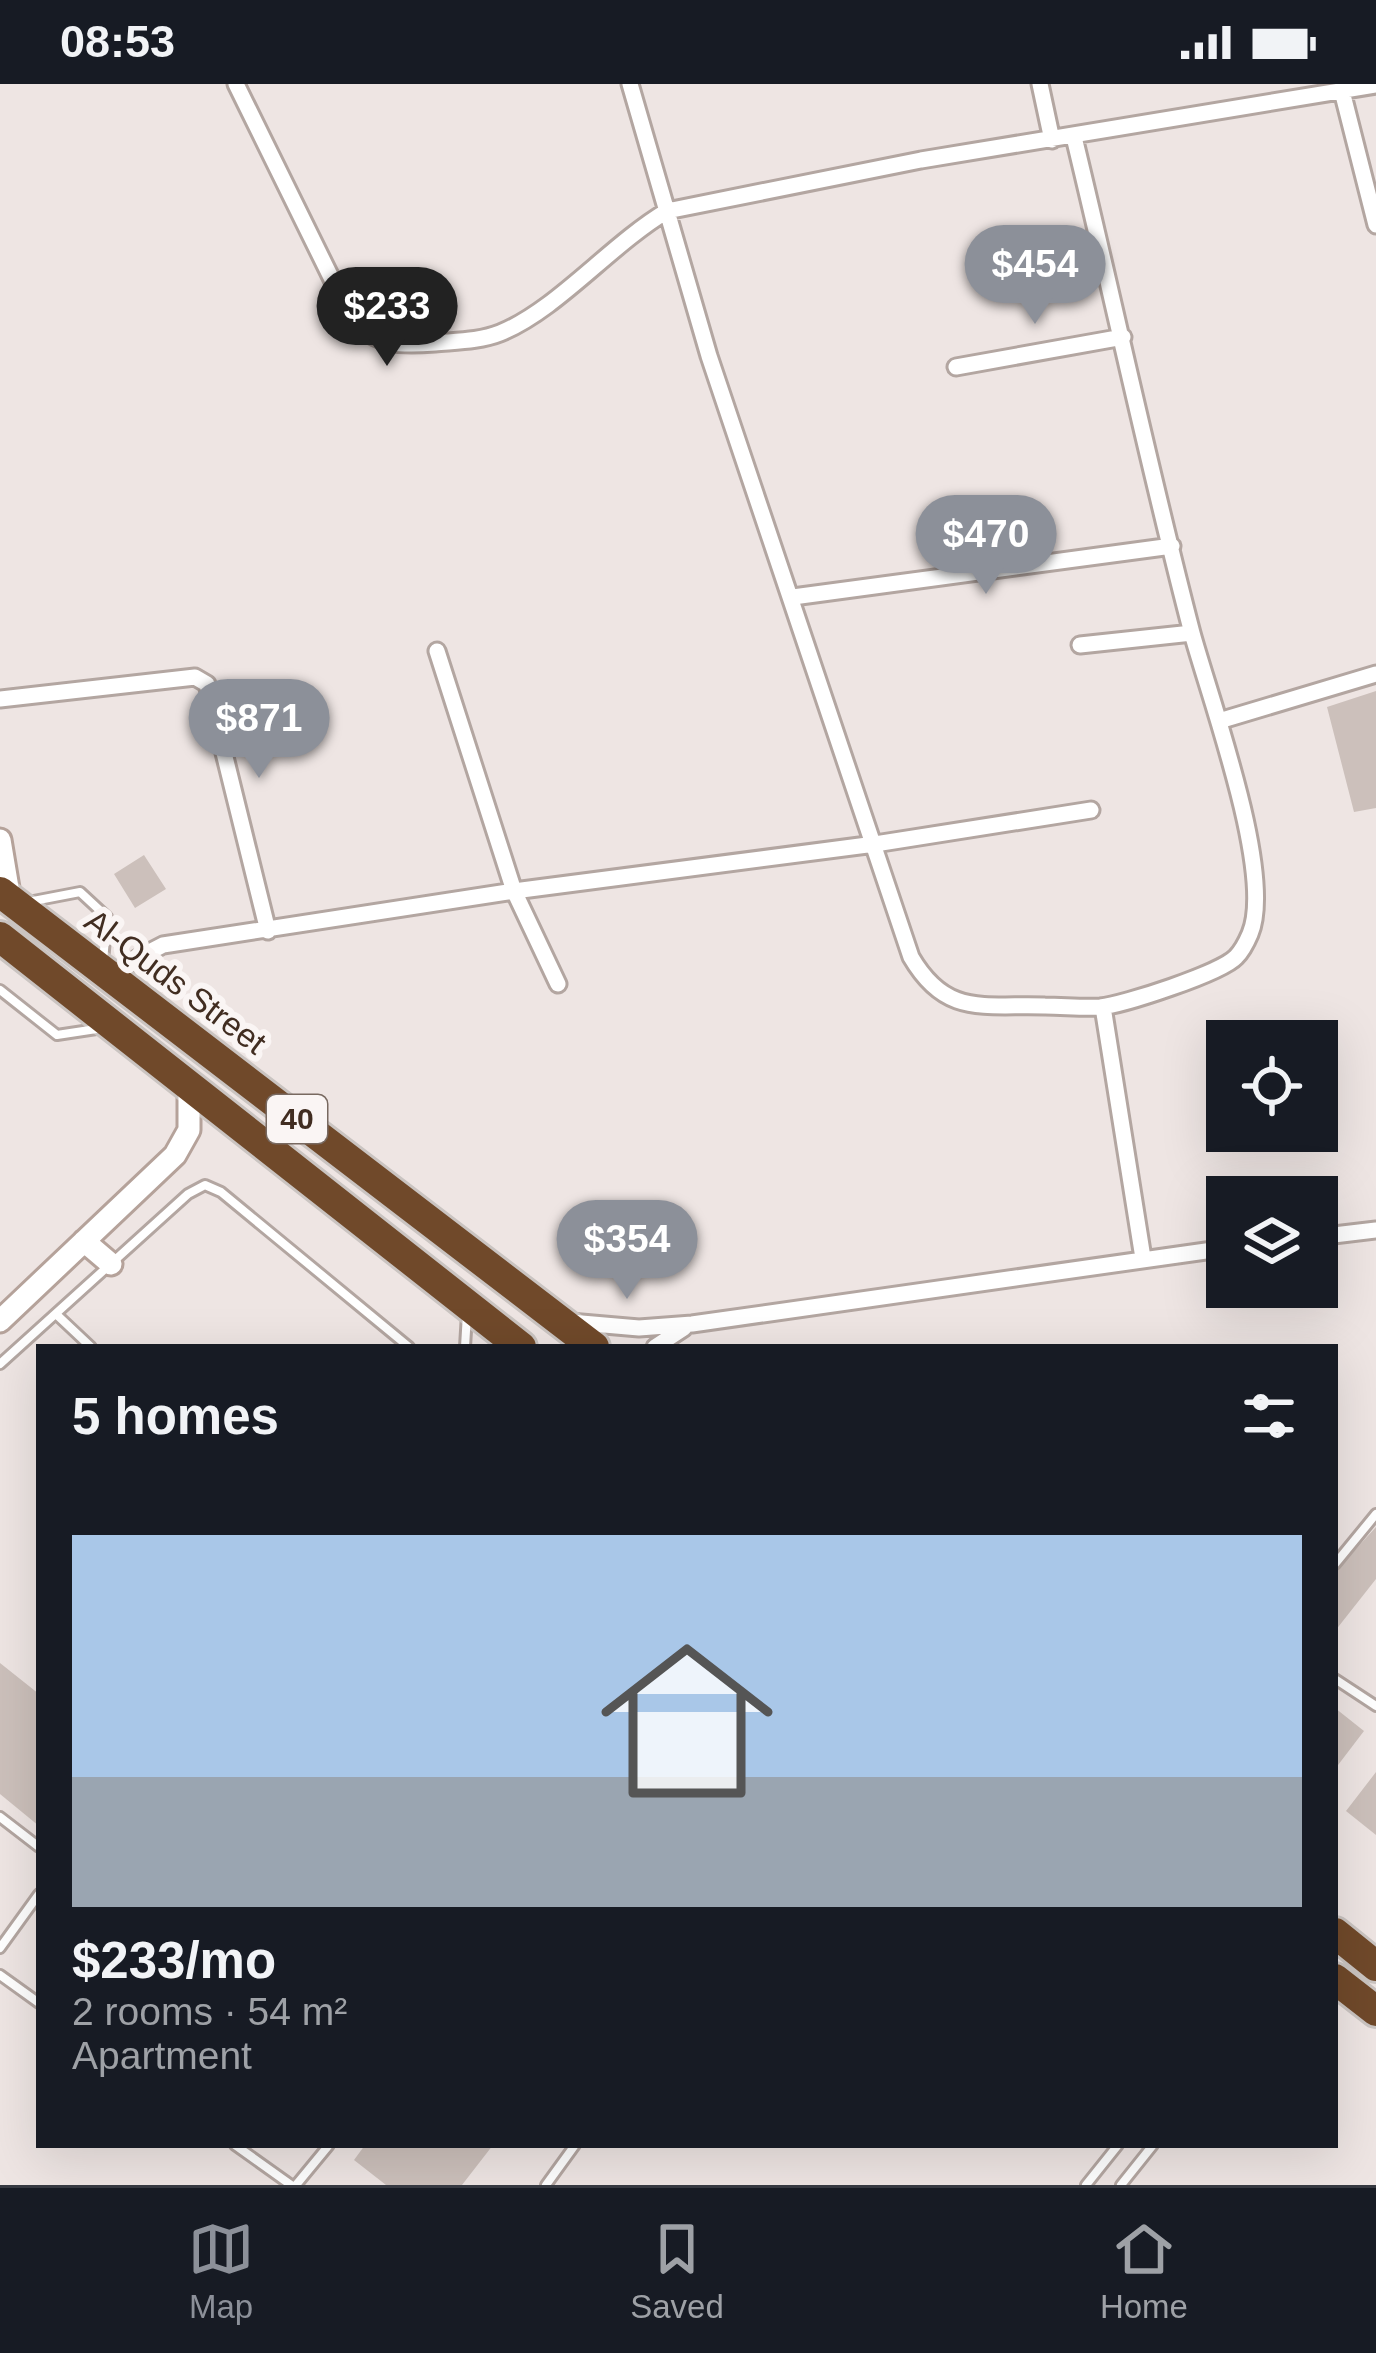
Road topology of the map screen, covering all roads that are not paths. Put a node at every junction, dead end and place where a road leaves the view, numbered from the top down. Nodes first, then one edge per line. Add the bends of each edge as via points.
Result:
1 (236, 84) edge
2 (630, 84) edge
3 (1040, 84) edge
4 (1376, 85) edge
5 (1342, 92) junction
6 (1073, 136) junction
7 (1052, 140) junction
8 (667, 211) junction
9 (1376, 225) edge
10 (1123, 337) junction
11 (956, 367) dead end
12 (1172, 546) junction
13 (793, 597) junction
14 (1192, 633) junction
15 (1080, 645) dead end
16 (436, 651) dead end
17 (1376, 674) edge
18 (0, 699) edge
19 (1219, 721) junction
20 (1091, 810) dead end
21 (0, 840) edge
22 (875, 844) junction
23 (514, 891) junction
24 (9, 899) edge
25 (268, 931) junction
26 (0, 937) edge
27 (107, 973) junction
28 (558, 984) dead end
29 (0, 990) edge
30 (1102, 1007) junction
31 (116, 1026) junction
32 (189, 1082) junction
33 (1376, 1230) edge
34 (1338, 1235) edge
35 (84, 1241) junction
36 (1206, 1250) edge
37 (1143, 1258) junction
38 (111, 1264) junction
39 (468, 1306) junction
40 (57, 1315) junction
41 (0, 1321) edge
42 (560, 1321) junction
43 (692, 1324) junction
44 (88, 1344) edge
45 (405, 1344) edge
46 (465, 1344) edge
47 (517, 1344) edge
48 (590, 1344) edge
49 (661, 1344) edge
50 (0, 1364) edge
51 (1376, 1514) edge
52 (1338, 1560) edge
53 (1338, 1680) edge
54 (1376, 1706) edge
55 (0, 1817) edge
56 (36, 1845) edge
57 (36, 1898) edge
58 (1338, 1935) edge
59 (0, 1948) edge
60 (1376, 1966) edge
61 (0, 1975) edge
62 (1338, 1981) edge
63 (36, 2001) edge
64 (1376, 2011) edge
65 (239, 2148) edge
66 (325, 2148) edge
67 (573, 2148) edge
68 (1116, 2148) edge
69 (1151, 2148) edge
70 (294, 2185) edge
71 (546, 2185) edge
72 (1086, 2185) edge
73 (1120, 2185) edge

1 - 8 street via 351,318 383,344 503,332
2 - 8 street
3 - 7 street
4 - 5 street
5 - 6 street
5 - 9 street
6 - 7 street
6 - 10 street
7 - 8 street
8 - 13 street
10 - 11 street
10 - 12 street
12 - 13 street
12 - 14 street
13 - 22 street
14 - 15 street
14 - 19 street
16 - 23 street
17 - 19 street
18 - 25 street via 195,677 208,684
19 - 30 street via 1257,891 1249,936 1215,972
20 - 22 street
21 - 24 main road
22 - 23 street
22 - 30 street via 926,984 965,1004
23 - 25 street
23 - 28 street
24 - 27 highway, Al-Quds Street / 40
24 - 27 lane via 80,892 107,917
25 - 27 street via 163,945
26 - 31 highway, 40
27 - 42 highway, Al-Quds Street / 40
29 - 31 lane via 57,1035
30 - 37 street
31 - 32 highway, 40
32 - 35 main road via 184,1143
32 - 39 highway, 40
33 - 34 street
35 - 38 main road
35 - 41 main road
36 - 37 street
37 - 43 street
38 - 40 lane
38 - 45 lane via 197,1187 214,1187
39 - 46 lane
39 - 47 highway, 40
40 - 44 lane
40 - 50 lane
42 - 43 street
42 - 48 highway, Al-Quds Street / 40
43 - 49 street
51 - 52 lane
53 - 54 lane
55 - 56 lane
57 - 59 lane
58 - 60 highway
61 - 63 lane
62 - 64 highway
65 - 70 lane
66 - 70 lane
67 - 71 lane
68 - 72 lane
69 - 73 lane

